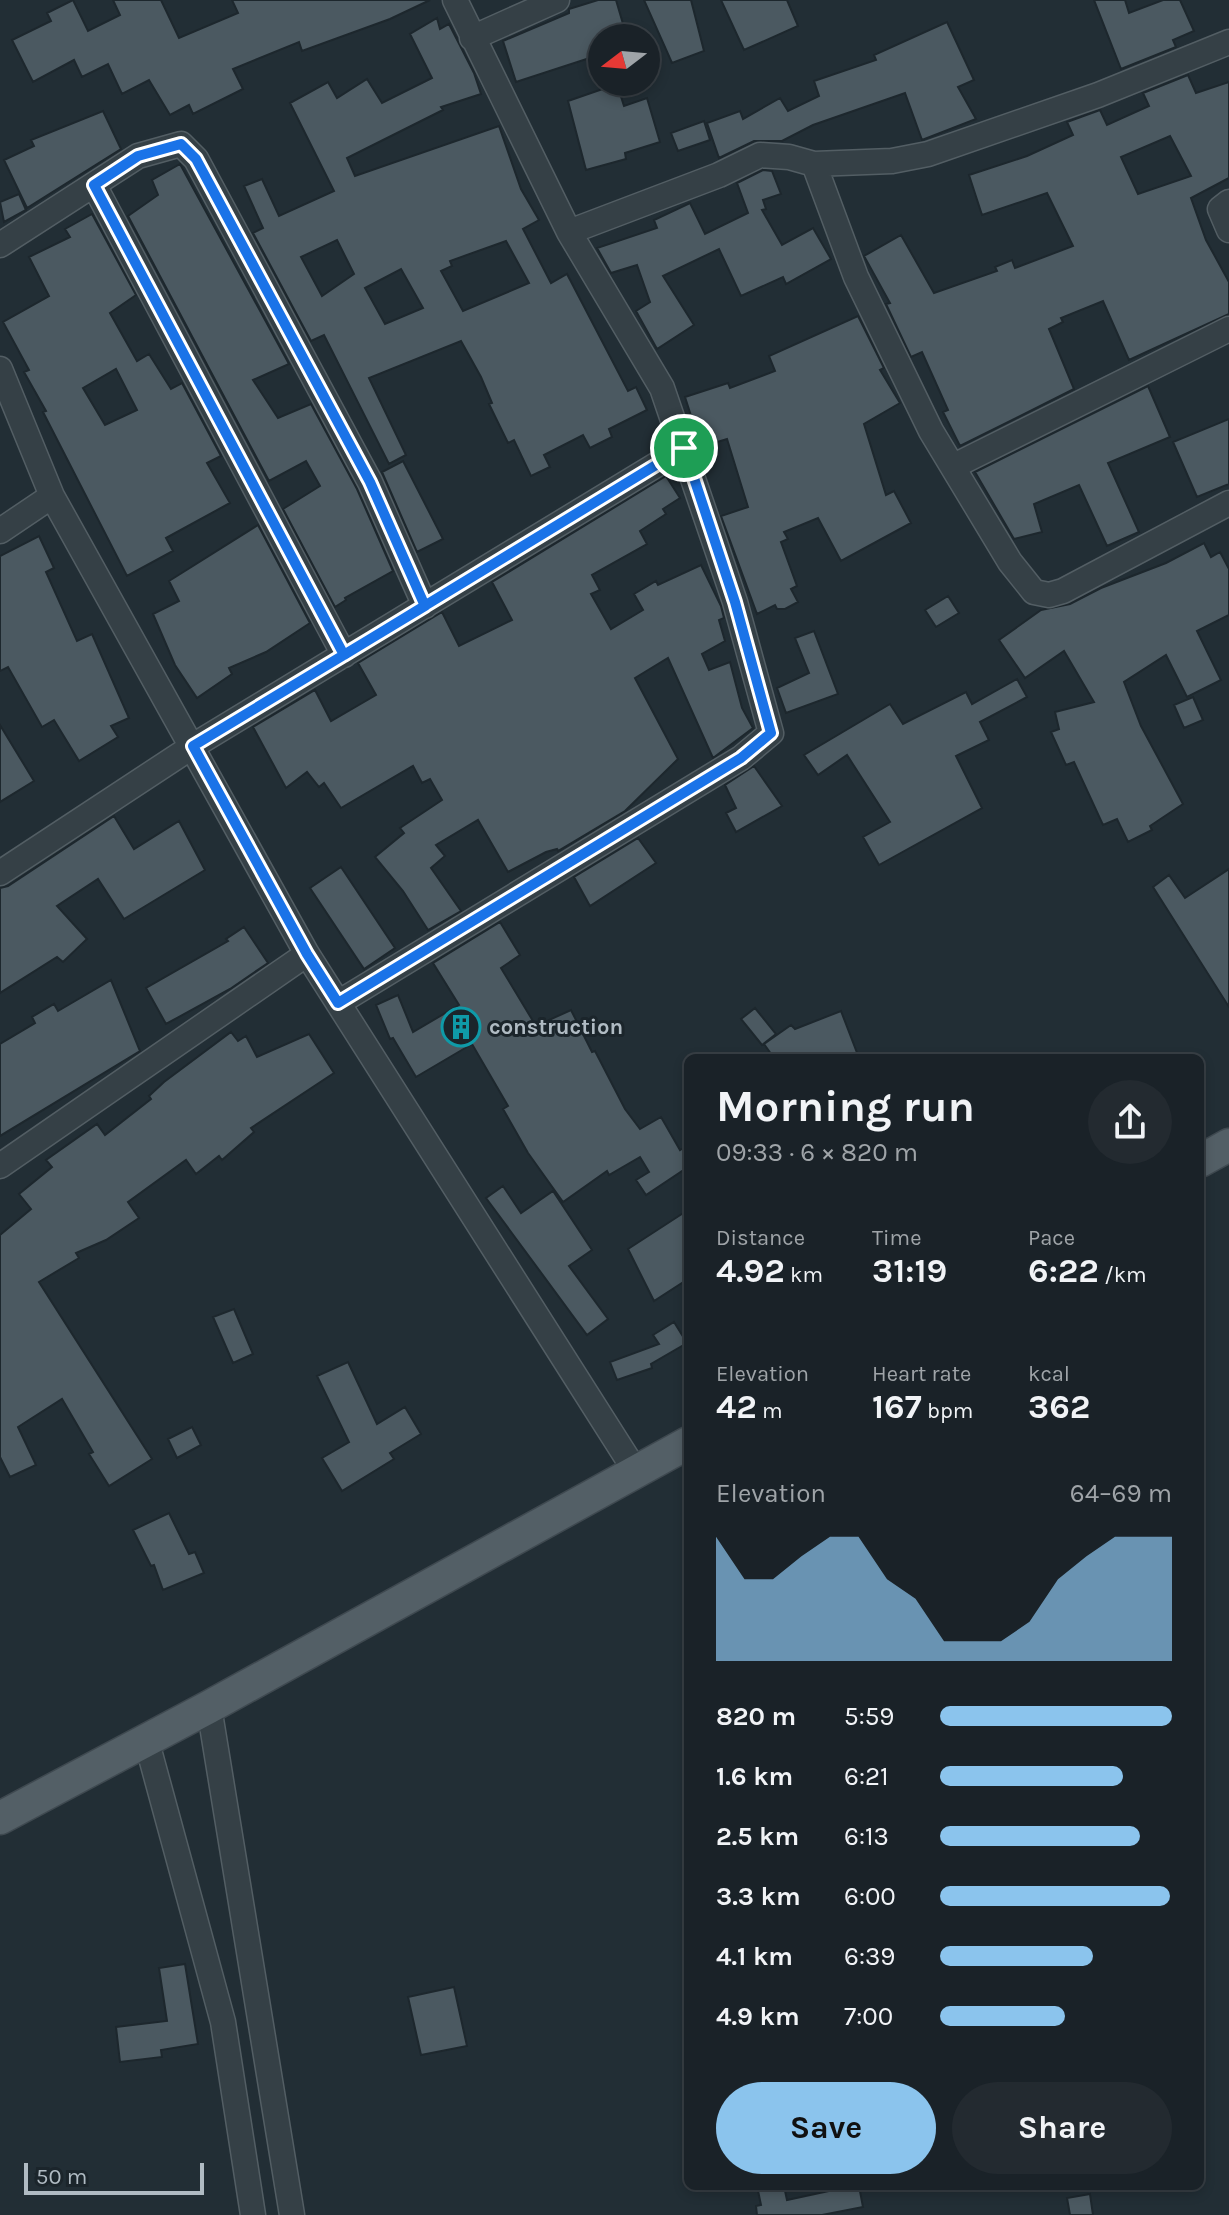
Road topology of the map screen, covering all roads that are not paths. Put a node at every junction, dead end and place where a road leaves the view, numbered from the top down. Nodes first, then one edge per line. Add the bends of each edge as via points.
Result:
1 (455, 0) edge
2 (557, 0) edge
3 (472, 38) junction
4 (1229, 42) edge
5 (814, 164) junction
6 (94, 185) junction
7 (1229, 202) edge
8 (1229, 230) edge
9 (569, 232) junction
10 (0, 245) edge
11 (1229, 329) edge
12 (0, 369) edge
13 (684, 448) junction
14 (954, 466) junction
15 (52, 496) junction
16 (1229, 503) edge
17 (0, 531) edge
18 (425, 606) junction
19 (344, 655) junction
20 (193, 746) junction
21 (0, 873) edge
22 (307, 954) junction
23 (338, 1003) junction
24 (1229, 1145) edge
25 (1204, 1159) edge
26 (0, 1166) edge
27 (684, 1445) edge
28 (636, 1472) junction
29 (209, 1707) junction
30 (146, 1739) junction
31 (0, 1818) edge
32 (253, 2215) edge
33 (292, 2215) edge

1 - 3 street
2 - 3 street
3 - 9 street
4 - 5 street via 928,154
5 - 9 street via 760,155
5 - 14 street via 856,277 931,431
6 - 10 street
6 - 18 street via 138,156 181,144 196,159 370,482
6 - 19 street
7 - 8 street via 1220,209
9 - 13 street via 662,388
11 - 14 street
12 - 15 street
13 - 18 street
13 - 23 street via 771,733 741,758
14 - 16 street via 1010,562 1034,592 1049,595
15 - 17 street
15 - 20 street
18 - 19 street
19 - 20 street
20 - 21 street
20 - 22 street
22 - 23 street
22 - 26 street
23 - 28 street
24 - 25 main road
27 - 28 main road
28 - 29 main road
29 - 30 main road
29 - 33 street
30 - 31 main road
30 - 32 street via 223,2022

